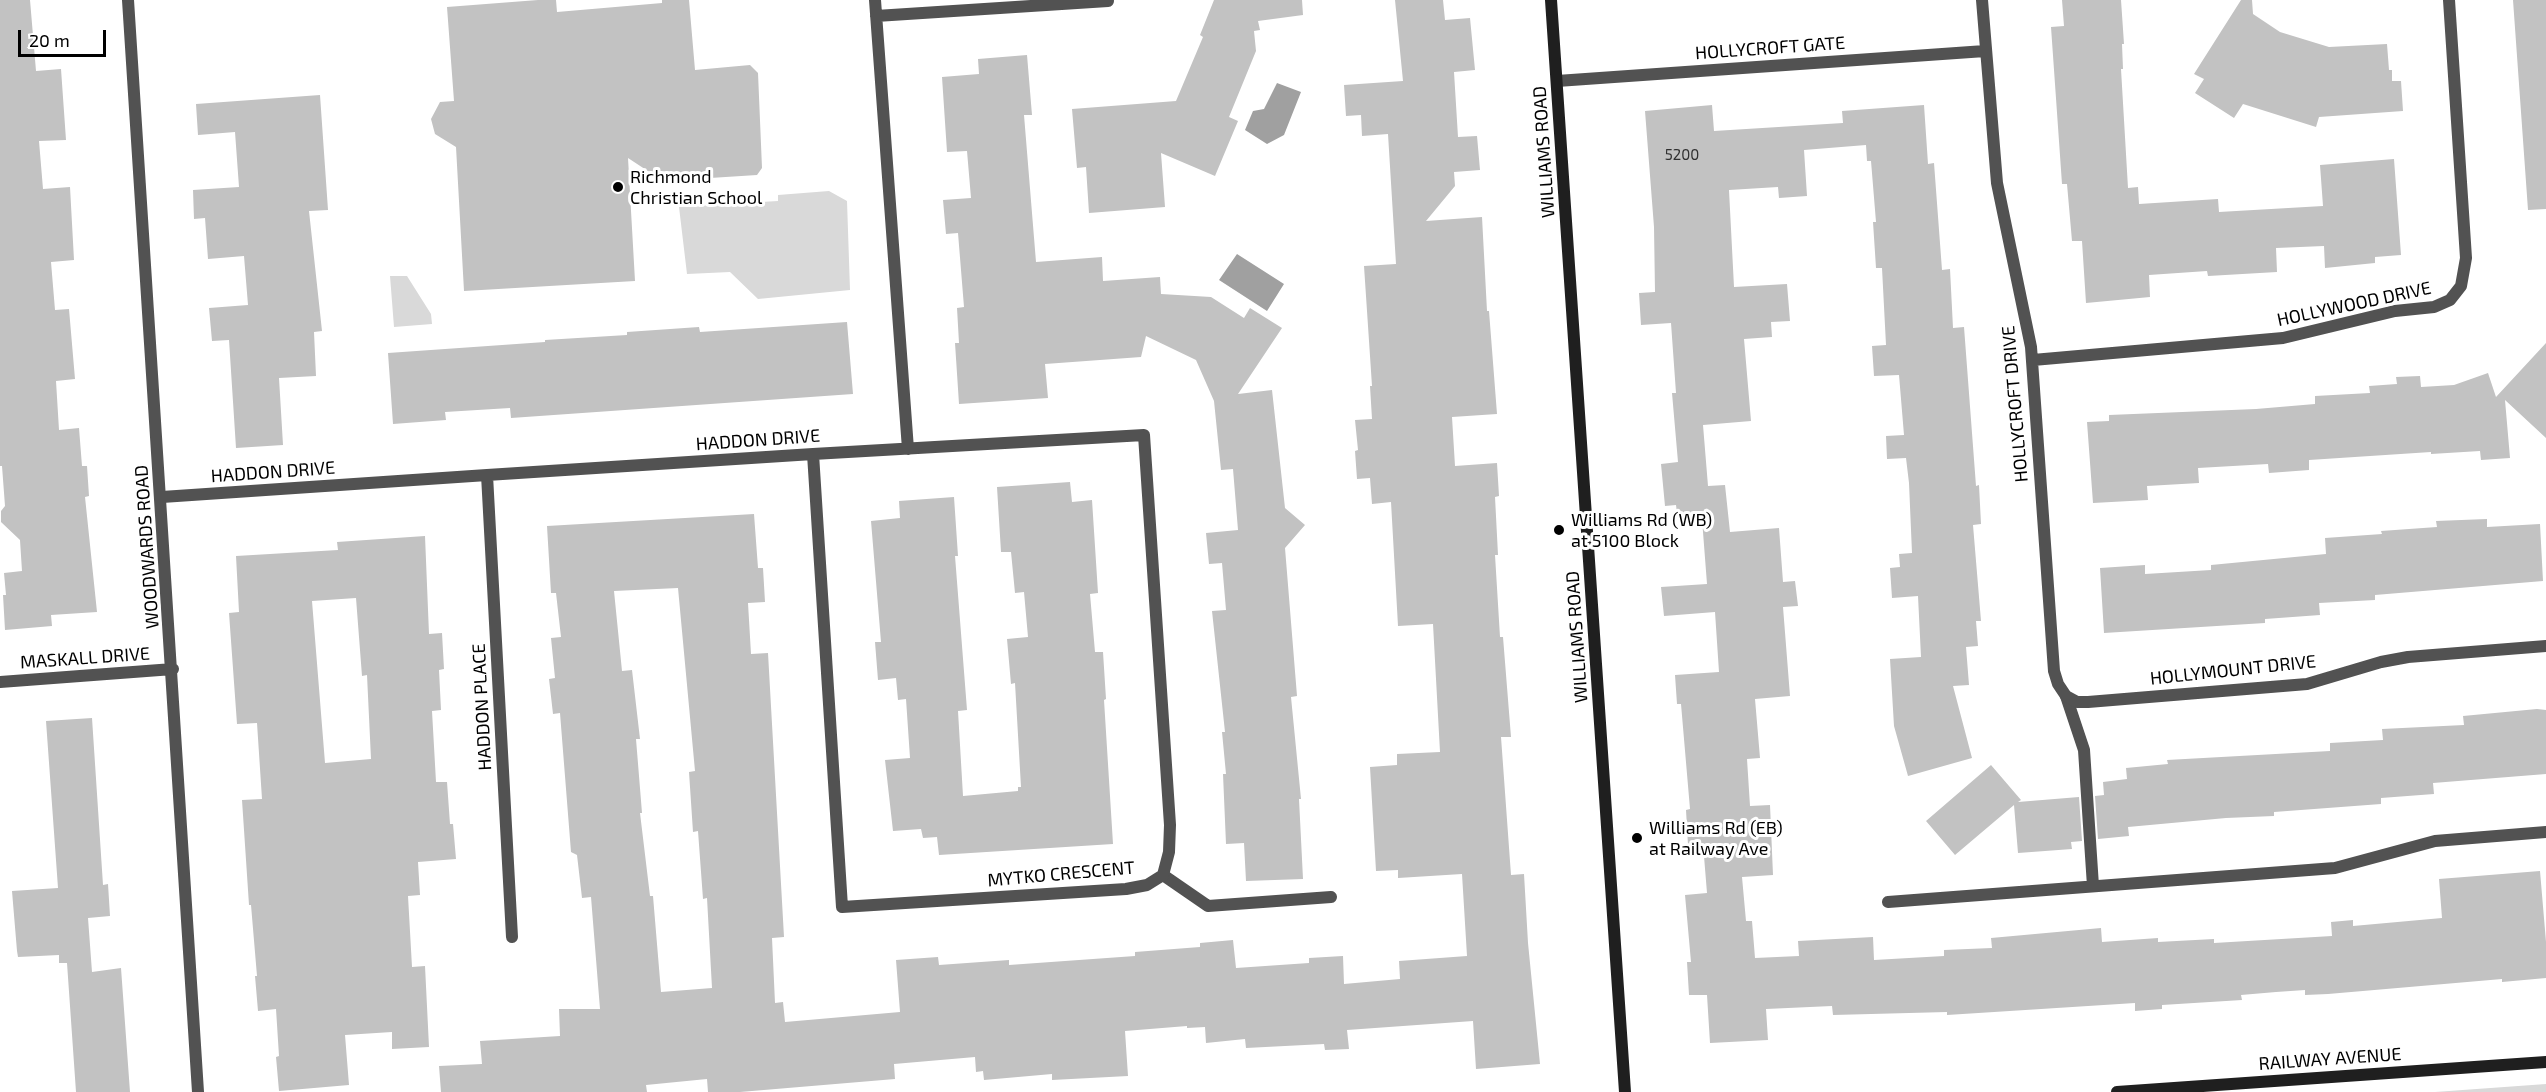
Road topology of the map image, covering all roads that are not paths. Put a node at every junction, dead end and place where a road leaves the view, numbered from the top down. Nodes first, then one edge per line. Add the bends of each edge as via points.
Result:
1 (128, 0) edge
2 (875, 0) edge
3 (1551, 0) edge
4 (1982, 0) edge
5 (2449, 0) edge
6 (1108, 1) edge
7 (876, 16) junction
8 (1985, 51) junction
9 (1557, 81) junction
10 (2033, 360) junction
11 (908, 449) junction
12 (813, 454) junction
13 (487, 475) junction
14 (162, 498) junction
15 (2546, 646) edge
16 (173, 669) junction
17 (0, 682) edge
18 (2066, 696) junction
19 (2546, 832) edge
20 (1163, 875) junction
21 (2093, 886) junction
22 (1331, 897) dead end
23 (1888, 902) dead end
24 (512, 937) dead end
25 (2546, 1062) edge
26 (198, 1092) edge
27 (1625, 1092) edge
28 (2117, 1092) edge

1 - 14 street, WOODWARDS ROAD
2 - 7 street
3 - 9 street, WILLIAMS ROAD
4 - 8 street, HOLLYCROFT DRIVE
5 - 10 street, HOLLYWOOD DRIVE via 2466,258 2461,286 2450,300 2283,338
6 - 7 street
7 - 11 street
8 - 9 street, HOLLYCROFT GATE
8 - 10 street, HOLLYCROFT DRIVE via 1997,183
9 - 27 street, WILLIAMS ROAD
10 - 18 street, HOLLYCROFT DRIVE via 2052,656 2058,684
11 - 12 street, HADDON DRIVE
11 - 20 street via 1144,435 1170,825
12 - 13 street, HADDON DRIVE
12 - 20 street, MYTKO CRESCENT via 842,907 1126,889 1147,885
13 - 14 street, HADDON DRIVE
13 - 24 street, HADDON PLACE
14 - 16 street, WOODWARDS ROAD
15 - 18 street, HOLLYMOUNT DRIVE via 2408,657 2307,684 2088,702
16 - 17 street, MASKALL DRIVE
16 - 26 street, WOODWARDS ROAD
18 - 21 street, HOLLYCROFT DRIVE via 2084,750
19 - 21 street via 2435,841 2335,868
20 - 22 street via 1208,906
21 - 23 street
25 - 28 street, RAILWAY AVENUE

